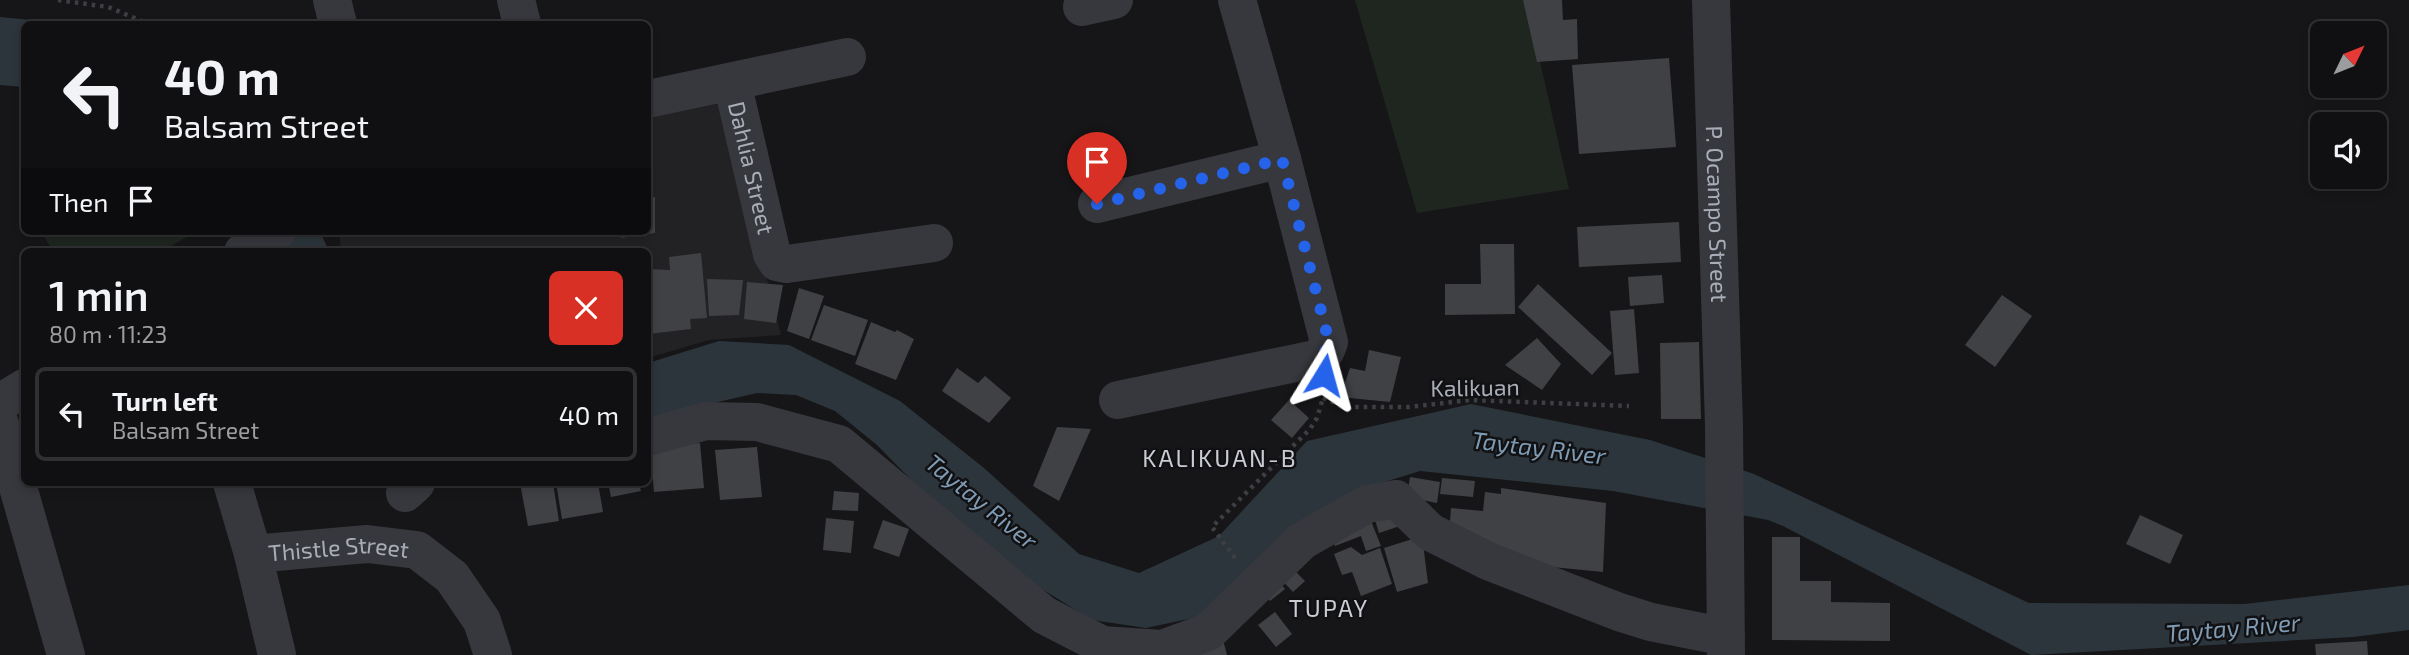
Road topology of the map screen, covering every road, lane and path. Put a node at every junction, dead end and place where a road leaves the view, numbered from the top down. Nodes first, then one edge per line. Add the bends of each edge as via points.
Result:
1 (58, 0) edge
2 (332, 0) edge
3 (516, 0) edge
4 (1237, 0) edge
5 (1711, 0) edge
6 (141, 21) edge
7 (337, 21) edge
8 (521, 21) edge
9 (847, 57) dead end
10 (732, 82) junction
11 (651, 98) edge
12 (1282, 159) junction
13 (1097, 204) dead end
14 (271, 235) edge
15 (934, 243) dead end
16 (249, 248) edge
17 (1325, 352) junction
18 (21, 390) edge
19 (1323, 398) junction
20 (1118, 400) dead end
21 (0, 403) edge
22 (1629, 406) dead end
23 (0, 424) edge
24 (651, 436) edge
25 (233, 486) edge
26 (1217, 534) dead end
27 (253, 554) junction
28 (1726, 646) edge
29 (66, 655) edge
30 (277, 655) edge
31 (493, 655) edge

1 - 6 path via 108,8
2 - 7 street
3 - 8 street
4 - 12 street
5 - 28 street, P. Ocampo Street
9 - 10 street
10 - 11 street
10 - 15 street, Dahlia Street via 777,262
12 - 13 street
12 - 17 street via 1329,342
14 - 16 street
17 - 19 path
17 - 20 street via 1315,359
18 - 21 street
19 - 22 path, Kalikuan via 1345,407 1409,407 1470,400
19 - 26 path via 1310,429 1212,527
23 - 29 street
24 - 28 street via 706,421 757,422 839,444 1044,615 1102,645 1161,649 1208,632 1302,541 1367,504 1396,499 1430,532 1488,561 1619,612
25 - 27 street
27 - 30 street
27 - 31 street, Thistle Street via 367,544 416,550 452,577 482,621

